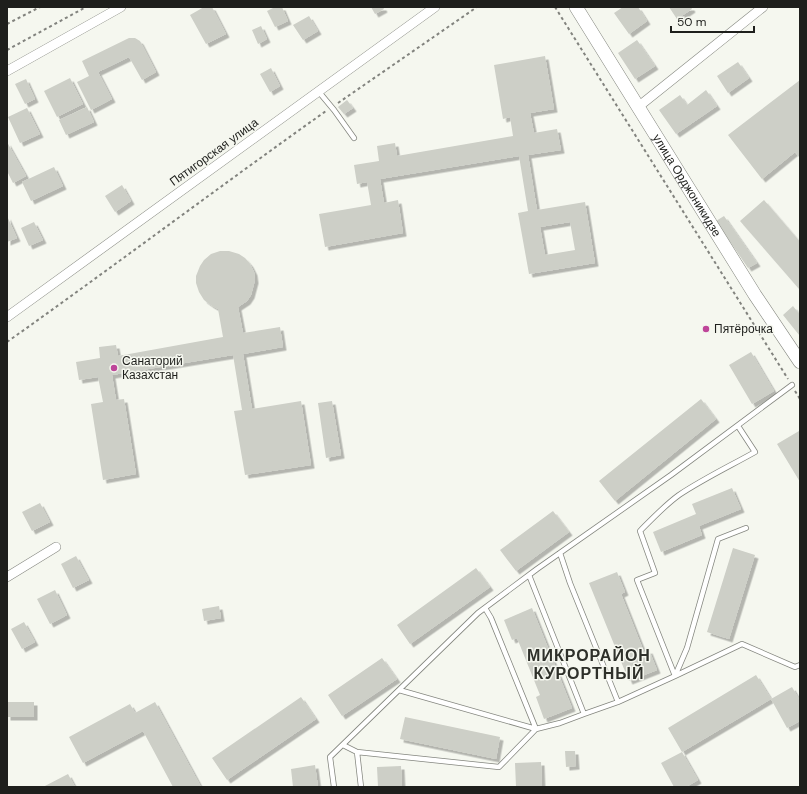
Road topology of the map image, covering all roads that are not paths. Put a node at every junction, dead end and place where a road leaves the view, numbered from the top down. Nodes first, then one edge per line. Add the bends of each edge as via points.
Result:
1 (121, 7) edge
2 (435, 7) edge
3 (576, 7) edge
4 (763, 7) edge
5 (7, 71) edge
6 (319, 92) junction
7 (638, 107) junction
8 (354, 138) dead end
9 (7, 317) edge
10 (800, 362) edge
11 (792, 385) road end
12 (738, 426) junction
13 (746, 528) dead end
14 (56, 547) dead end
15 (560, 553) junction
16 (529, 575) junction
17 (7, 577) edge
18 (485, 608) junction
19 (800, 665) edge
20 (675, 676) junction
21 (399, 690) junction
22 (618, 702) junction
23 (584, 714) junction
24 (536, 729) junction
25 (342, 745) junction
26 (357, 752) junction
27 (334, 787) edge
28 (361, 787) edge

1 - 5 street
2 - 6 street, Пятигорская улица
3 - 7 main road, улица Орджоникидзе
4 - 7 street
6 - 8 lane
6 - 9 street, Пятигорская улица
7 - 10 main road, улица Орджоникидзе via 755,295
11 - 12 lane
12 - 15 lane
12 - 20 lane via 755,452 679,496 640,531 655,573 637,580
13 - 20 lane via 718,539 686,648
14 - 17 street
15 - 16 lane
15 - 22 lane
16 - 18 lane
16 - 23 lane
18 - 21 lane
18 - 24 lane
19 - 20 lane via 795,667 742,644
20 - 22 lane
21 - 24 lane
21 - 25 lane
22 - 23 lane
23 - 24 lane
24 - 26 lane via 499,767
25 - 26 lane
25 - 27 lane via 330,757
26 - 28 lane

